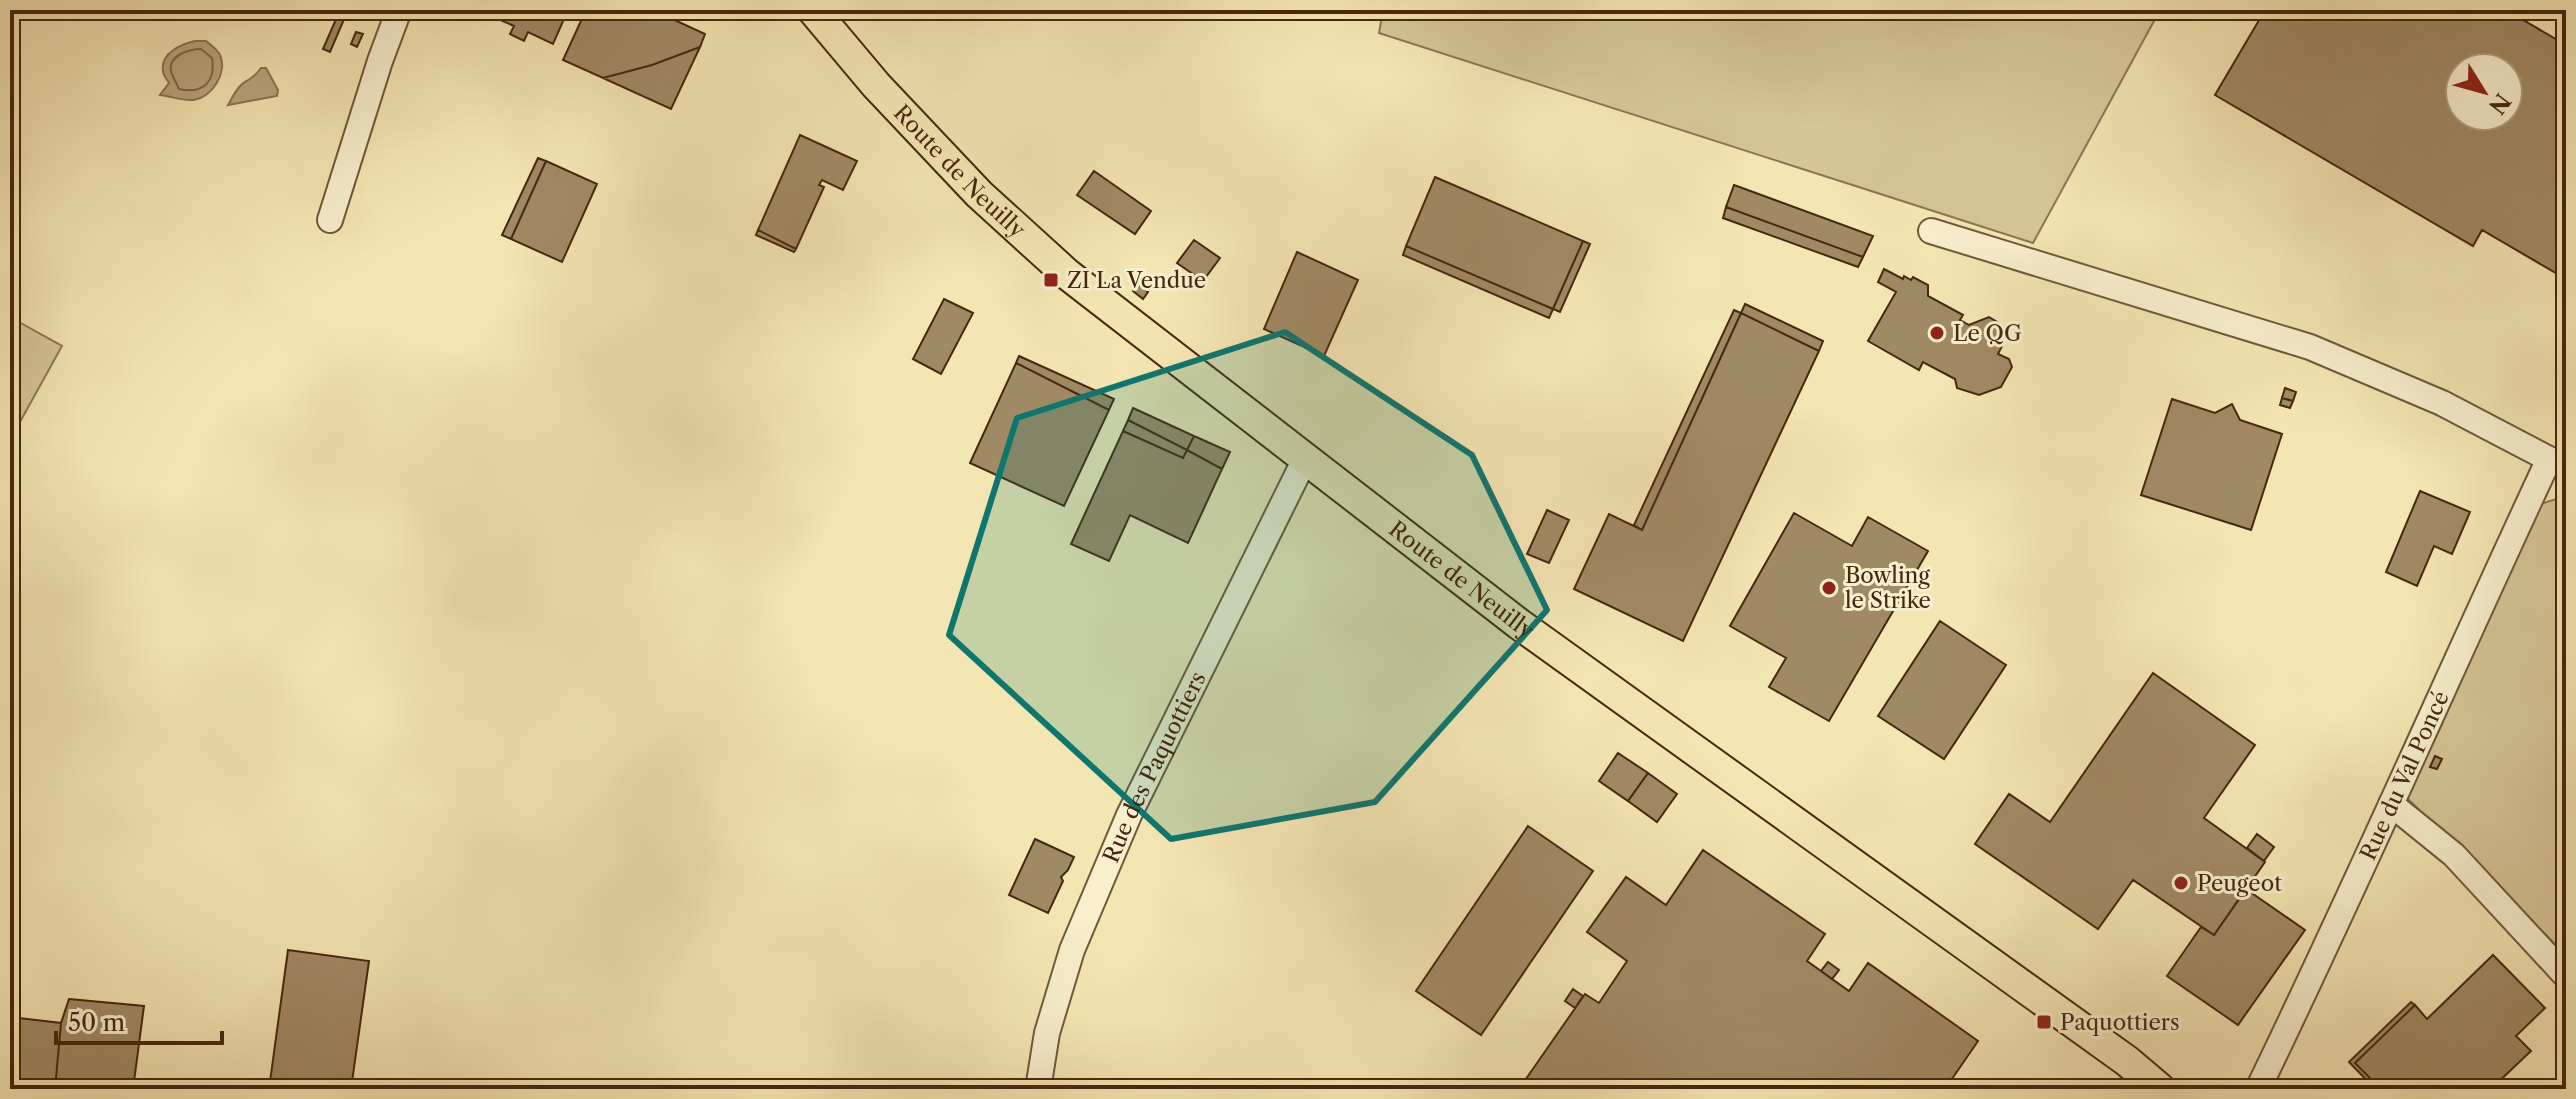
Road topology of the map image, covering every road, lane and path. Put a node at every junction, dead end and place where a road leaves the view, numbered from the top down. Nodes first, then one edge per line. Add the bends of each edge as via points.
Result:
1 (399, 10) edge
2 (813, 10) edge
3 (330, 220) dead end
4 (1931, 231) dead end
5 (1305, 459) junction
6 (2558, 464) edge
7 (2391, 804) junction
8 (2566, 976) edge
9 (1038, 1089) edge
10 (2160, 1089) edge
11 (2258, 1089) edge

1 - 3 street
2 - 5 main road, Route de Neuilly via 979,194 1067,274
4 - 6 street, Rue du Val Poncé via 2310,347 2442,403
5 - 9 street, Rue des Paquottiers via 1129,815 1072,950 1047,1033
5 - 10 main road, Route de Neuilly via 1519,624
6 - 7 street, Rue du Val Poncé
7 - 8 street via 2454,855
7 - 11 street, Rue du Val Poncé

